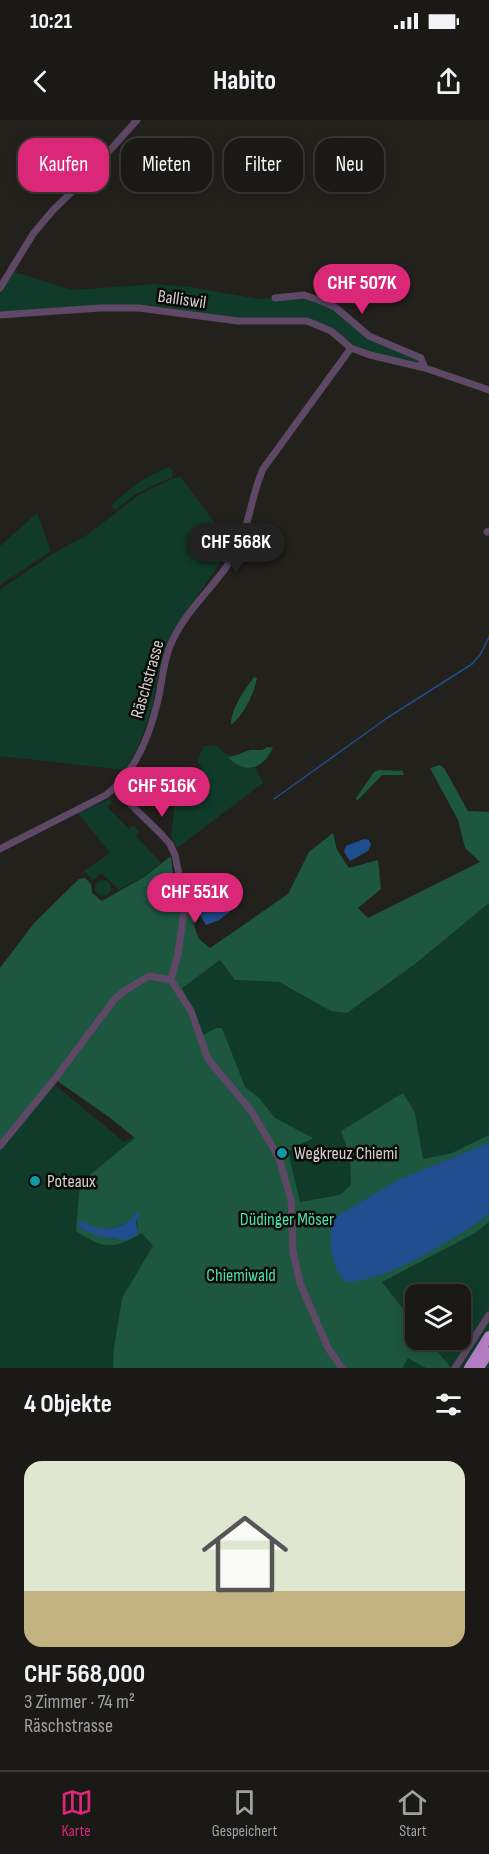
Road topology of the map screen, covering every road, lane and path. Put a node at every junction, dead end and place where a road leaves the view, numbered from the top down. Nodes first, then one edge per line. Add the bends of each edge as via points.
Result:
1 (137, 120) edge
2 (0, 288) edge
3 (275, 298) dead end
4 (0, 315) edge
5 (351, 348) junction
6 (424, 368) junction
7 (486, 390) edge
8 (114, 788) junction
9 (0, 849) edge
10 (171, 981) junction
11 (0, 1146) edge
12 (489, 1315) edge
13 (489, 1336) edge
14 (489, 1352) edge
15 (342, 1368) edge
16 (455, 1368) edge
17 (469, 1368) edge
18 (479, 1368) edge

1 - 2 street via 33,234
3 - 6 street via 307,295 327,303 369,336 421,358
4 - 5 street, Balliswil via 139,308 238,321 307,321 331,331
5 - 6 street, Balliswil
5 - 8 street, Räschstrasse via 263,469 238,548 178,629 169,649 150,729 130,770
6 - 7 street
8 - 9 street, Räschstrasse
8 - 10 street via 161,834 175,855 185,904
10 - 11 street via 149,976 119,996
10 - 15 street via 191,1011 208,1059 252,1112 279,1158 291,1200 293,1252 300,1283 328,1348
12 - 16 street
13 - 17 highway
14 - 18 highway

